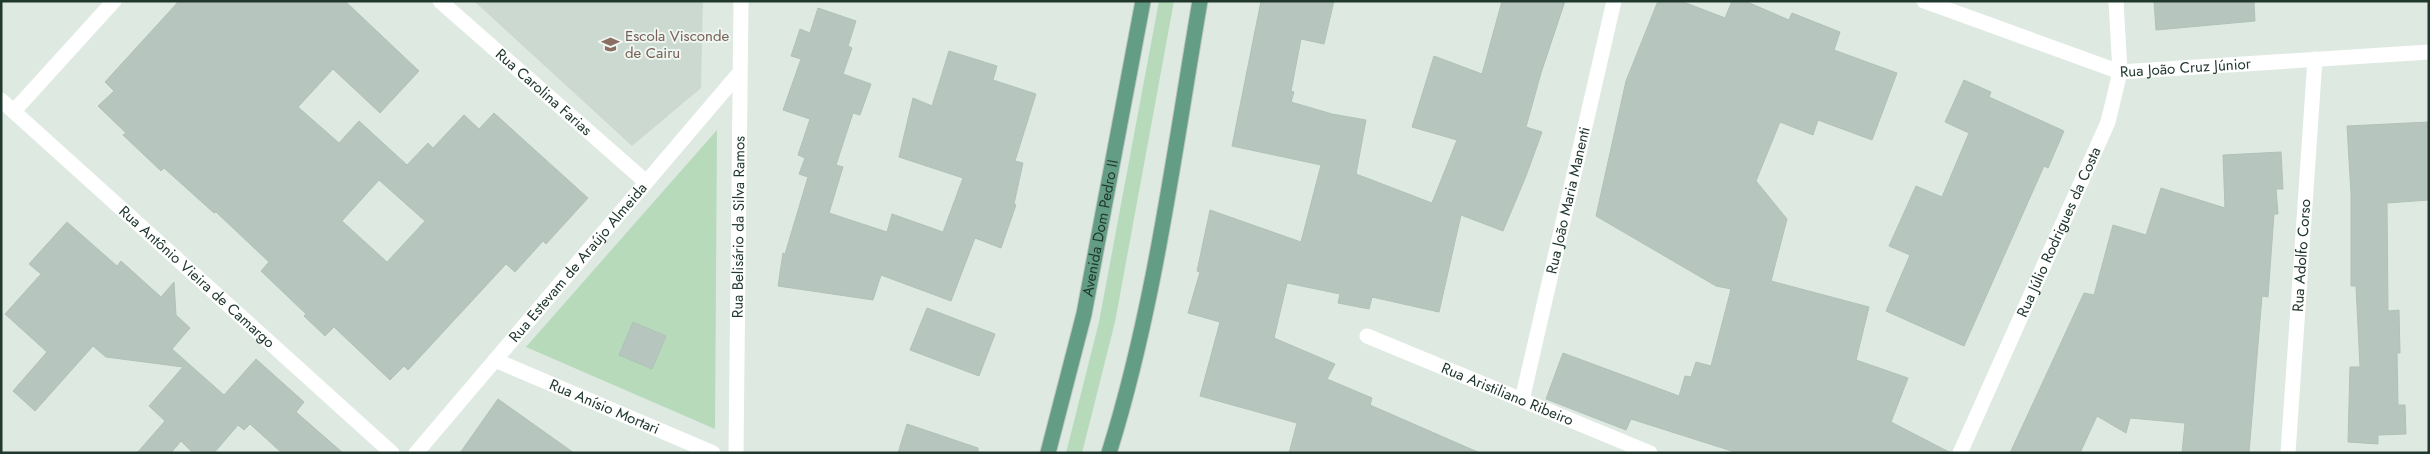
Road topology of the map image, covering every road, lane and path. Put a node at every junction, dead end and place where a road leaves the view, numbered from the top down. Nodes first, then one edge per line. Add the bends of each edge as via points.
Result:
1 (114, 1) edge
2 (440, 1) edge
3 (741, 1) edge
4 (1143, 1) edge
5 (1200, 1) edge
6 (1614, 1) edge
7 (1924, 1) edge
8 (2116, 1) edge
9 (2429, 52) edge
10 (2315, 59) junction
11 (740, 72) junction
12 (2120, 72) junction
13 (1, 100) edge
14 (14, 111) junction
15 (646, 182) junction
16 (1367, 336) dead end
17 (495, 360) junction
18 (1522, 400) junction
19 (392, 453) edge
20 (416, 453) edge
21 (713, 453) edge
22 (736, 453) edge
23 (1048, 453) edge
24 (1109, 453) edge
25 (1650, 453) edge
26 (1960, 453) edge
27 (2288, 453) edge

1 - 14 street
2 - 15 street, Rua Carolina Farias
3 - 11 street, Rua Belisário da Silva Ramos
4 - 23 main road, Avenida Dom Pedro II via 1084,314
5 - 24 main road via 1151,281
6 - 18 street, Rua João Maria Manenti
7 - 12 street, Rua João Cruz Júnior
8 - 12 street, Rua Júlio Rodrigues da Costa
9 - 10 street, Rua João Cruz Júnior
10 - 12 street, Rua João Cruz Júnior
10 - 27 street, Rua Adolfo Corso
11 - 15 street, Rua Estevam de Araújo Almeida
11 - 22 street, Rua Belisário da Silva Ramos
12 - 26 street, Rua Júlio Rodrigues da Costa via 2108,122
13 - 14 street, Rua Antônio Vieira de Camargo
14 - 19 street, Rua Antônio Vieira de Camargo
15 - 17 street, Rua Estevam de Araújo Almeida
16 - 18 street, Rua Aristiliano Ribeiro
17 - 20 street, Rua Estevam de Araújo Almeida
17 - 21 street, Rua Anísio Mortari
18 - 25 street, Rua Aristiliano Ribeiro

